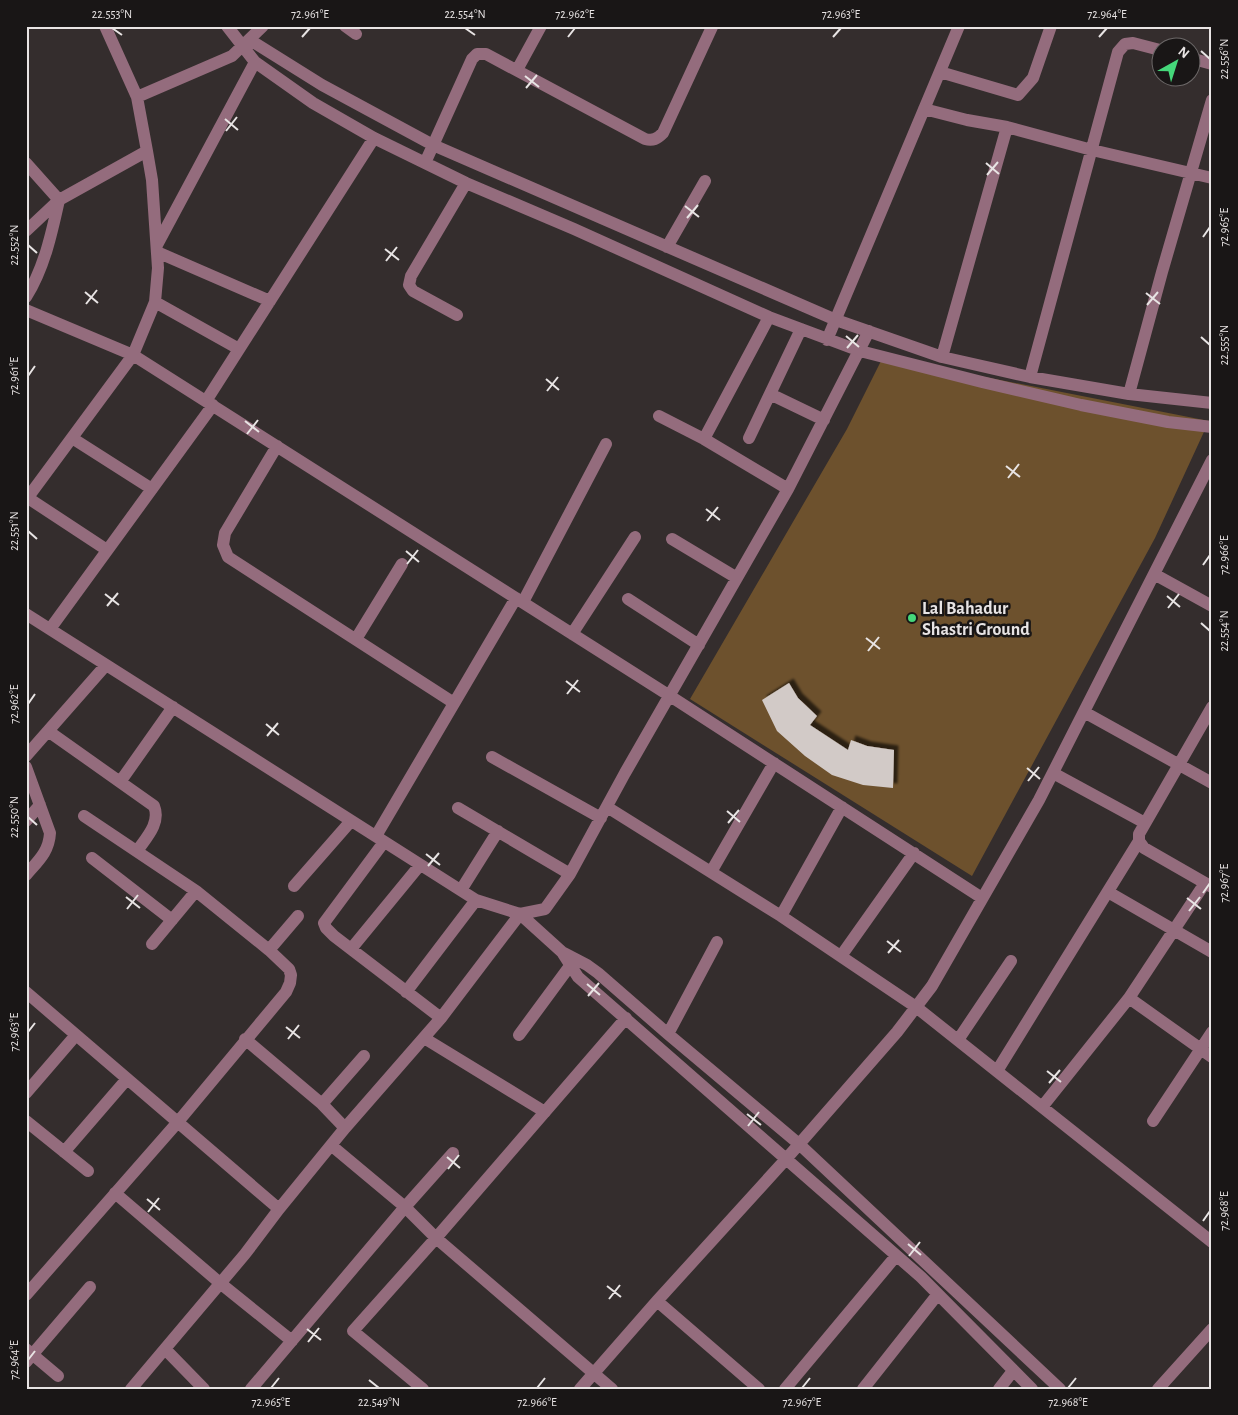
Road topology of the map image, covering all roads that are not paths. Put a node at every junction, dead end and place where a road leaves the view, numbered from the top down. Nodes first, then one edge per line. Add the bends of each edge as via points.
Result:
1 (105, 26) edge
2 (227, 26) edge
3 (264, 26) edge
4 (345, 26) edge
5 (541, 26) edge
6 (958, 26) edge
7 (1051, 26) edge
8 (712, 27) edge
9 (356, 34) dead end
10 (247, 44) junction
11 (1150, 47) edge
12 (255, 62) junction
13 (517, 70) junction
14 (940, 72) junction
15 (137, 97) junction
16 (1212, 100) edge
17 (924, 109) junction
18 (1007, 127) junction
19 (374, 138) junction
20 (433, 145) junction
21 (1092, 150) junction
22 (147, 151) junction
23 (26, 163) edge
24 (425, 164) junction
25 (1190, 174) junction
26 (1212, 178) edge
27 (705, 181) dead end
28 (466, 183) junction
29 (59, 200) junction
30 (26, 231) edge
31 (667, 247) junction
32 (157, 248) junction
33 (26, 297) edge
34 (270, 301) junction
35 (155, 302) junction
36 (26, 310) edge
37 (457, 315) dead end
38 (769, 317) junction
39 (836, 320) junction
40 (800, 329) junction
41 (869, 331) junction
42 (828, 340) junction
43 (239, 349) junction
44 (860, 351) junction
45 (133, 355) junction
46 (942, 356) junction
47 (1030, 377) junction
48 (770, 394) junction
49 (1129, 394) junction
50 (209, 403) junction
51 (1212, 403) edge
52 (659, 416) dead end
53 (824, 420) junction
54 (1212, 427) edge
55 (72, 438) junction
56 (749, 438) dead end
57 (704, 439) junction
58 (606, 444) dead end
59 (277, 446) junction
60 (1212, 460) edge
61 (152, 489) junction
62 (788, 489) junction
63 (27, 499) edge
64 (635, 537) dead end
65 (672, 539) dead end
66 (107, 550) junction
67 (402, 564) dead end
68 (1154, 574) junction
69 (737, 578) junction
70 (628, 599) dead end
71 (520, 600) junction
72 (1212, 606) edge
73 (26, 614) edge
74 (50, 629) junction
75 (572, 634) junction
76 (356, 639) junction
77 (699, 645) junction
78 (106, 665) junction
79 (670, 696) junction
80 (454, 703) junction
81 (1212, 706) edge
82 (172, 707) junction
83 (1084, 712) junction
84 (48, 731) junction
85 (26, 756) edge
86 (492, 757) dead end
87 (774, 763) junction
88 (1179, 765) junction
89 (26, 768) edge
90 (1053, 773) junction
91 (120, 782) junction
92 (1212, 783) edge
93 (40, 805) junction
94 (842, 807) junction
95 (458, 808) dead end
96 (604, 812) junction
97 (84, 816) dead end
98 (26, 821) edge
99 (351, 821) junction
100 (1145, 823) junction
101 (498, 831) junction
102 (380, 839) junction
103 (1139, 841) junction
104 (137, 851) junction
105 (914, 853) junction
106 (92, 858) dead end
107 (420, 865) junction
108 (711, 872) junction
109 (570, 874) junction
110 (26, 876) edge
111 (1208, 885) edge
112 (294, 886) dead end
113 (461, 890) junction
114 (196, 891) junction
115 (1108, 892) junction
116 (982, 898) junction
117 (476, 900) junction
118 (520, 914) junction
119 (298, 916) dead end
120 (781, 916) junction
121 (172, 920) junction
122 (1174, 930) junction
123 (717, 942) dead end
124 (152, 944) dead end
125 (351, 949) junction
126 (269, 950) junction
127 (1212, 952) edge
128 (840, 956) junction
129 (1010, 961) dead end
130 (572, 962) junction
131 (26, 992) edge
132 (406, 992) junction
133 (1129, 998) junction
134 (916, 1006) junction
135 (441, 1018) junction
136 (626, 1018) junction
137 (1212, 1032) edge
138 (668, 1034) junction
139 (76, 1035) junction
140 (519, 1035) dead end
141 (424, 1038) junction
142 (245, 1040) junction
143 (958, 1040) junction
144 (1200, 1049) junction
145 (364, 1056) dead end
146 (1212, 1056) edge
147 (997, 1071) junction
148 (127, 1079) junction
149 (26, 1093) edge
150 (322, 1104) junction
151 (1042, 1106) junction
152 (545, 1112) junction
153 (26, 1121) edge
154 (1152, 1121) dead end
155 (177, 1123) junction
156 (345, 1128) junction
157 (799, 1144) junction
158 (332, 1146) junction
159 (64, 1152) junction
160 (453, 1153) dead end
161 (787, 1158) junction
162 (88, 1171) dead end
163 (115, 1193) junction
164 (405, 1207) junction
165 (278, 1209) junction
166 (436, 1238) junction
167 (1212, 1242) edge
168 (896, 1256) junction
169 (220, 1283) junction
170 (90, 1287) dead end
171 (938, 1294) junction
172 (26, 1295) edge
173 (657, 1301) junction
174 (1212, 1329) edge
175 (292, 1341) junction
176 (165, 1349) junction
177 (28, 1355) edge
178 (1013, 1371) junction
179 (594, 1374) junction
180 (58, 1376) dead end
181 (131, 1389) edge
182 (204, 1389) edge
183 (251, 1389) edge
184 (423, 1389) edge
185 (580, 1389) edge
186 (612, 1389) edge
187 (759, 1389) edge
188 (785, 1389) edge
189 (863, 1389) edge
190 (998, 1389) edge
191 (1032, 1389) edge
192 (1060, 1389) edge
193 (1158, 1389) edge

1 - 15 street
2 - 10 street
3 - 10 street
4 - 9 street
5 - 13 street
6 - 14 street
7 - 14 street via 1033,78 1018,95
8 - 13 street via 663,133 651,140
10 - 12 street
10 - 15 street via 232,56
10 - 20 street
11 - 21 street via 1125,44 1118,52
12 - 19 street via 313,103
12 - 32 street
13 - 20 street via 486,54 477,54
14 - 17 street
15 - 22 street
16 - 25 street
17 - 18 street
17 - 39 street
18 - 21 street
18 - 46 street
19 - 24 street
19 - 34 street
20 - 24 street
20 - 31 street
21 - 25 street
21 - 47 street
22 - 29 street
22 - 32 street
23 - 29 street
24 - 28 street
25 - 26 street
25 - 49 street
27 - 31 street
28 - 37 street via 411,276 409,285 413,291
28 - 38 street
29 - 30 street
29 - 33 street via 36,282
31 - 39 street
32 - 34 street
32 - 35 street
34 - 43 street
35 - 43 street
35 - 45 street
36 - 45 street
38 - 40 street
38 - 57 street
39 - 41 street
39 - 42 street
40 - 42 street
40 - 48 street
41 - 44 street
41 - 46 street
42 - 44 street
43 - 50 street
44 - 53 street
44 - 54 street via 1081,405
45 - 50 street
45 - 55 street
46 - 47 street
47 - 49 street
48 - 53 street
48 - 56 street
49 - 51 street
50 - 59 street
50 - 61 street
52 - 57 street
53 - 62 street
55 - 61 street
55 - 63 street
57 - 62 street
58 - 71 street
59 - 71 street
59 - 76 street via 225,533 223,545 228,557
60 - 68 street
61 - 66 street
62 - 69 street
63 - 66 street
64 - 75 street
65 - 69 street
66 - 74 street
67 - 76 street
68 - 72 street
68 - 83 street
69 - 77 street
70 - 77 street
71 - 75 street
71 - 80 street
73 - 74 street
74 - 78 street
75 - 79 street
76 - 80 street
77 - 79 street
78 - 82 street
78 - 84 street
79 - 87 street
79 - 96 street
80 - 102 street
81 - 88 street
82 - 91 street
82 - 99 street
83 - 88 street
83 - 90 street
84 - 85 street
84 - 91 street
86 - 96 street
87 - 94 street
87 - 108 street
88 - 92 street
88 - 100 street
89 - 93 street
90 - 100 street
90 - 116 street
91 - 104 street via 154,806 157,812 153,828
93 - 98 street
93 - 110 street via 50,833 49,844
94 - 105 street
94 - 120 street
95 - 101 street
96 - 108 street
96 - 109 street
97 - 104 street
99 - 102 street
99 - 112 street
100 - 103 street
101 - 109 street
101 - 113 street
102 - 107 street
102 - 125 street via 324,923
103 - 111 street via 1144,848
103 - 115 street
104 - 114 street
105 - 116 street
105 - 128 street
106 - 121 street
107 - 113 street
107 - 125 street
108 - 120 street
109 - 118 street via 545,909
111 - 122 street
113 - 117 street
114 - 121 street
114 - 126 street
115 - 122 street
115 - 147 street
116 - 134 street via 932,986
117 - 118 street
117 - 132 street
118 - 130 street
118 - 135 street
119 - 126 street
120 - 128 street
121 - 124 street
122 - 127 street
122 - 133 street
123 - 138 street
125 - 132 street
126 - 142 street via 289,969 290,983
128 - 134 street
129 - 143 street
130 - 136 street via 578,977
130 - 138 street via 598,973
130 - 140 street
131 - 139 street
132 - 135 street
133 - 144 street
133 - 151 street
134 - 143 street
134 - 157 street
135 - 141 street
136 - 152 street
136 - 161 street
137 - 144 street
138 - 157 street
139 - 148 street
139 - 149 street
141 - 152 street
141 - 156 street
142 - 150 street
142 - 155 street
143 - 147 street
144 - 146 street
144 - 154 street
145 - 150 street
147 - 151 street
148 - 155 street
148 - 159 street
150 - 156 street
151 - 167 street
152 - 166 street
153 - 159 street
155 - 163 street
155 - 165 street
156 - 158 street
157 - 161 street
157 - 192 street
158 - 164 street
158 - 165 street
159 - 162 street
160 - 164 street
161 - 168 street
161 - 173 street
163 - 169 street
163 - 172 street
164 - 166 street
164 - 175 street
165 - 169 street
166 - 179 street
166 - 184 street via 354,1331
168 - 171 street
168 - 188 street
169 - 175 street
169 - 176 street
170 - 177 street
171 - 178 street
171 - 189 street
173 - 179 street
173 - 187 street
174 - 193 street
175 - 183 street
176 - 181 street
176 - 182 street
177 - 180 street
178 - 190 street
178 - 191 street
179 - 185 street
179 - 186 street

